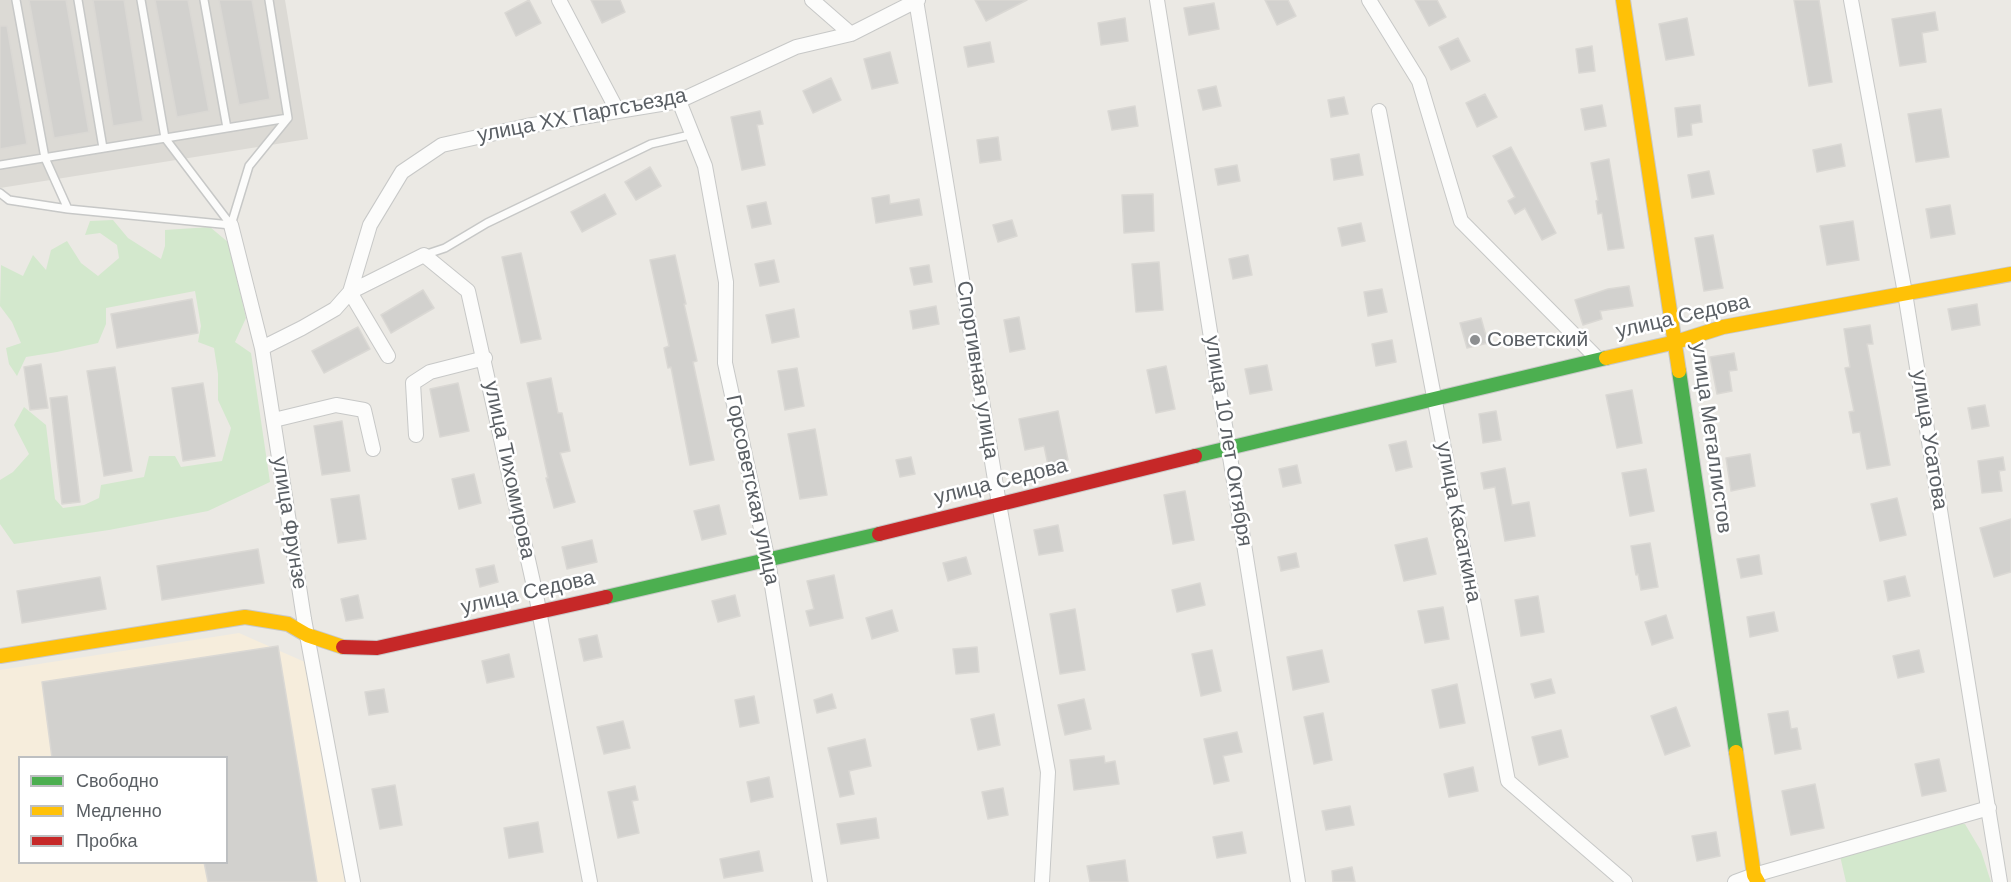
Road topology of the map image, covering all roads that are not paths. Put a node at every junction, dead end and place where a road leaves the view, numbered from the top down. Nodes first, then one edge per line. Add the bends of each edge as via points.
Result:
1 (16, 0) edge
2 (78, 0) edge
3 (141, 0) edge
4 (204, 0) edge
5 (269, 0) edge
6 (559, 0) edge
7 (812, 0) edge
8 (916, 0) edge
9 (1157, 0) edge
10 (1369, 0) edge
11 (1623, 0) edge
12 (1851, 0) edge
13 (852, 34) junction
14 (679, 101) junction
15 (616, 110) junction
16 (1379, 111) dead end
17 (288, 118) junction
18 (227, 128) junction
19 (694, 134) junction
20 (165, 138) junction
21 (103, 148) junction
22 (45, 158) junction
23 (0, 165) edge
24 (0, 193) edge
25 (68, 209) junction
26 (231, 225) junction
27 (424, 255) junction
28 (2011, 274) edge
29 (350, 292) junction
30 (1905, 293) junction
31 (1676, 342) junction
32 (262, 348) junction
33 (388, 356) dead end
34 (485, 358) junction
35 (1598, 359) junction
36 (1433, 399) junction
37 (274, 420) junction
38 (416, 435) dead end
39 (1229, 448) junction
40 (373, 449) dead end
41 (999, 504) junction
42 (768, 561) junction
43 (540, 612) junction
44 (307, 635) junction
45 (0, 656) edge
46 (1989, 808) junction
47 (1756, 878) edge
48 (353, 882) edge
49 (590, 882) edge
50 (820, 882) edge
51 (1042, 882) edge
52 (1298, 882) edge
53 (1625, 882) edge
54 (1736, 882) edge
55 (2000, 882) edge

1 - 22 lane
2 - 21 lane
3 - 20 lane
4 - 18 lane
5 - 17 lane
6 - 15 street
7 - 13 street
8 - 13 street, улица XX Партсъезда
8 - 41 street, Спортивная улица
9 - 39 street, улица 10 лет Октября
10 - 35 street via 1419,81 1461,221
11 - 31 street, улица Металлистов
12 - 30 street, улица Усатова
13 - 14 street, улица XX Партсъезда via 796,48
14 - 15 street, улица XX Партсъезда
14 - 19 street, Горсоветская улица
15 - 29 street, улица XX Партсъезда via 442,145 402,172 370,225
16 - 36 street, улица Касаткина
17 - 18 lane
17 - 26 lane via 249,166
18 - 20 lane
19 - 27 lane via 651,144
19 - 42 street, Горсоветская улица via 705,166 726,282 725,363
20 - 21 lane
20 - 26 lane
21 - 22 lane
22 - 23 lane
22 - 25 lane
24 - 25 lane via 9,200
25 - 26 lane
26 - 32 street, улица Фрунзе
27 - 29 street
27 - 34 street, улица Тихомирова via 468,291
28 - 30 street, улица Седова
29 - 32 street via 335,309
29 - 33 street
30 - 31 street, улица Седова via 1723,327
30 - 46 street, улица Усатова
31 - 35 street, улица Седова
31 - 47 street, улица Металлистов
32 - 37 street, улица Фрунзе
34 - 38 street via 430,372 413,383
34 - 43 street, улица Тихомирова
35 - 36 street, улица Седова
36 - 39 street, улица Седова
36 - 53 street, улица Касаткина via 1508,781
37 - 40 street via 336,405 364,410
37 - 44 street, улица Фрунзе
39 - 41 street, улица Седова
39 - 52 street, улица 10 лет Октября
41 - 42 street, улица Седова
41 - 51 street, Спортивная улица via 1048,772
42 - 43 street, улица Седова
42 - 50 street, Горсоветская улица
43 - 44 street, улица Седова via 377,648 339,647
43 - 49 street, улица Тихомирова
44 - 45 street, улица Седова via 288,624 245,617
44 - 48 street, улица Фрунзе
46 - 47 street
46 - 55 street, улица Усатова
47 - 54 street

